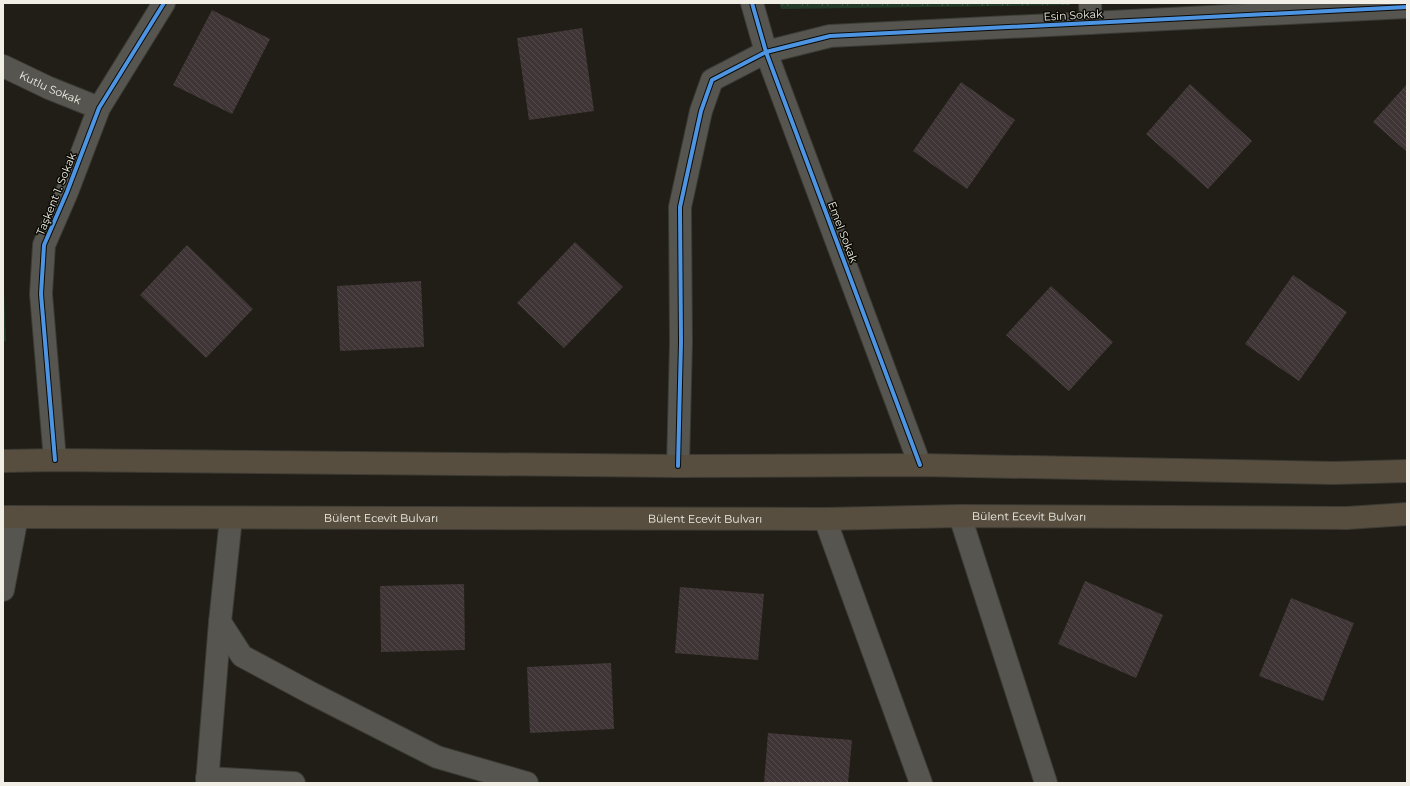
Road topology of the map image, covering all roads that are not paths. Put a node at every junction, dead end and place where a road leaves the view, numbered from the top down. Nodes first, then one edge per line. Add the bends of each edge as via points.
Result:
1 (164, 3) edge
2 (752, 3) edge
3 (1407, 7) edge
4 (1090, 13) edge
5 (766, 52) junction
6 (3, 66) edge
7 (99, 108) junction
8 (55, 460) junction
9 (3, 461) edge
10 (920, 465) junction
11 (678, 466) junction
12 (1407, 471) edge
13 (1407, 514) edge
14 (960, 516) junction
15 (10, 517) edge
16 (231, 518) junction
17 (825, 519) junction
18 (3, 590) edge
19 (220, 622) junction
20 (207, 780) edge
21 (294, 783) edge
22 (527, 783) edge
23 (921, 783) edge
24 (1046, 783) edge

1 - 7 street, Taşkent 1. Sokak
2 - 5 street, Emel Sokak
3 - 4 street, Esin Sokak
4 - 5 street, Esin Sokak via 830,36
5 - 10 street, Emel Sokak
5 - 11 street, Esin Sokak via 712,80 701,111 680,207 681,342
6 - 7 street, Kutlu Sokak
7 - 8 street, Taşkent 1. Sokak via 44,245 41,294
8 - 9 main road
8 - 11 main road
10 - 11 main road
10 - 12 main road via 1334,473
13 - 14 main road, Bülent Ecevit Bulvarı via 1347,518
14 - 17 main road, Bülent Ecevit Bulvarı
14 - 24 street
15 - 16 main road, Bülent Ecevit Bulvarı
15 - 18 street
16 - 17 main road, Bülent Ecevit Bulvarı
16 - 19 street
17 - 23 street
19 - 20 street
19 - 22 street via 242,656 311,693 437,757
20 - 21 street

